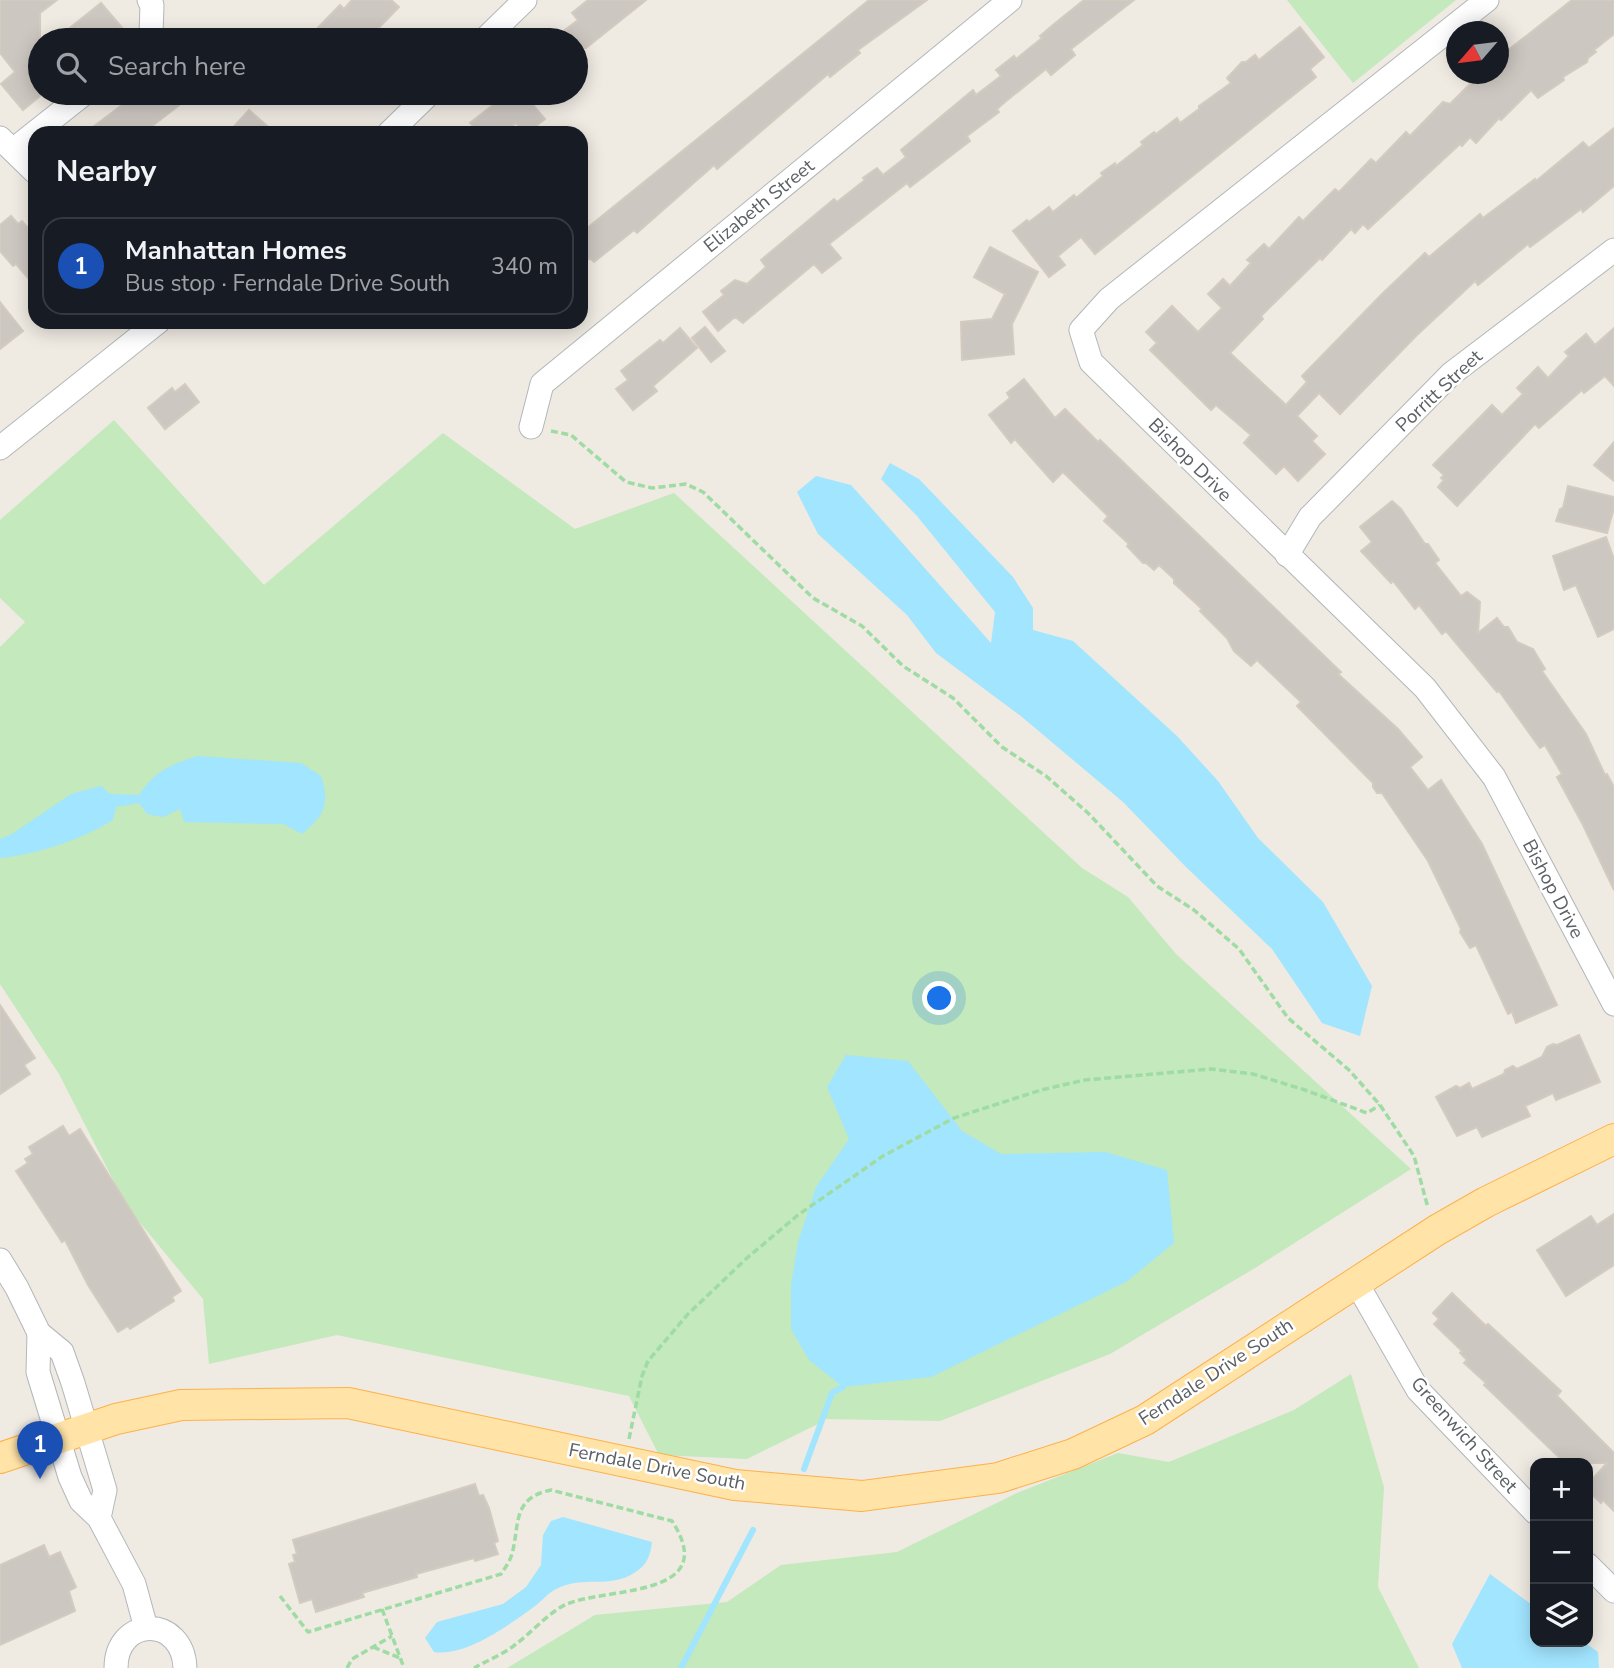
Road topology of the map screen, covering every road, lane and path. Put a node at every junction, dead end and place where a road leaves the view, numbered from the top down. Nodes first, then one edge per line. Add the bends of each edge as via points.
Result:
1 (149, 0) edge
2 (525, 0) edge
3 (1010, 0) edge
4 (1487, 0) edge
5 (151, 28) edge
6 (496, 28) edge
7 (66, 105) edge
8 (418, 105) edge
9 (34, 126) edge
10 (396, 126) edge
11 (28, 130) edge
12 (6, 144) edge
13 (28, 165) edge
14 (1614, 250) edge
15 (149, 329) edge
16 (531, 427) joint
17 (0, 448) edge
18 (1287, 555) junction
19 (1614, 1004) edge
20 (1380, 1105) junction
21 (1614, 1139) edge
22 (1437, 1230) junction
23 (0, 1260) edge
24 (1356, 1282) junction
25 (73, 1433) junction
26 (0, 1458) edge
27 (625, 1462) junction
28 (1530, 1508) edge
29 (1593, 1570) edge
30 (1614, 1591) edge
31 (280, 1596) dead end
32 (383, 1609) junction
33 (146, 1628) junction
34 (392, 1636) junction
35 (373, 1647) junction
36 (400, 1658) junction
37 (116, 1668) edge
38 (185, 1668) edge
39 (347, 1668) edge
40 (404, 1668) edge
41 (474, 1668) edge

1 - 5 street
2 - 6 street
3 - 16 street, Elizabeth Street via 542,384
4 - 18 street, Bishop Drive via 1108,299 1081,330 1091,362
7 - 9 street
8 - 10 street
11 - 12 street
12 - 13 street
14 - 18 street, Porritt Street via 1451,374 1310,517
15 - 17 street
16 - 20 path via 571,436 626,482 652,488 685,484 703,492 813,598 862,626 903,666 953,698 1002,747 1046,776 1088,813 1157,886 1194,910 1239,950 1288,1018 1349,1070
18 - 19 street, Bishop Drive via 1425,688 1494,777
20 - 22 path via 1414,1156
20 - 27 path via 1367,1113 1253,1074 1211,1069 1085,1080 954,1118 840,1184 747,1258 688,1314 648,1361
21 - 22 main road, Ferndale Drive South
22 - 24 main road, Ferndale Drive South
23 - 25 street via 39,1333 38,1372
24 - 27 main road, Ferndale Drive South via 1145,1420 1073,1454 998,1478 862,1496 735,1485
24 - 28 street, Greenwich Street via 1418,1390
25 - 26 main road, Ferndale Drive South
25 - 27 main road, Ferndale Drive South via 181,1405 348,1403
25 - 33 street via 70,1477 81,1501 99,1518 134,1584
29 - 30 street
31 - 32 path via 308,1632
32 - 34 path
32 - 41 path via 501,1574 511,1558 520,1508 535,1493 551,1490 672,1521 682,1537 685,1559 676,1575 659,1584 566,1604 514,1646
33 - 37 street via 121,1644
33 - 38 street via 169,1633 178,1642
34 - 35 path
34 - 36 path
35 - 36 path
35 - 39 path via 352,1659
36 - 40 path

